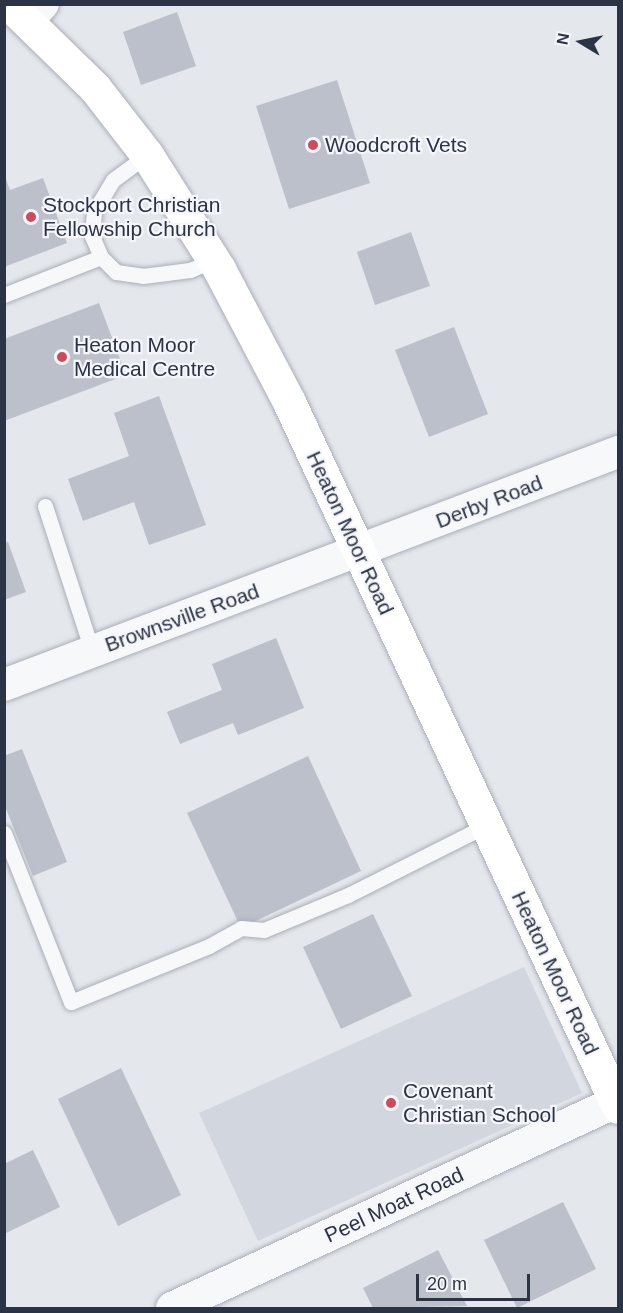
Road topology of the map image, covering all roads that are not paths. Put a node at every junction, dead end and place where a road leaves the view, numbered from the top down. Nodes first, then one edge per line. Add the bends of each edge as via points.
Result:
1 (26, 10) edge
2 (147, 154) junction
3 (101, 256) junction
4 (214, 260) junction
5 (4, 295) edge
6 (618, 452) edge
7 (45, 506) dead end
8 (360, 552) junction
9 (92, 651) junction
10 (4, 685) edge
11 (485, 826) junction
12 (4, 833) edge
13 (618, 1103) edge
14 (172, 1308) edge

1 - 2 main road, Heaton Moor Road
2 - 3 lane via 113,180 94,212 92,236
2 - 4 main road, Heaton Moor Road
3 - 4 lane via 116,272 143,276 190,270
3 - 5 lane
4 - 8 main road, Heaton Moor Road via 289,402
6 - 8 street, Derby Road
7 - 9 lane
8 - 9 street, Brownsville Road
8 - 11 main road, Heaton Moor Road
9 - 10 street, Brownsville Road
11 - 12 lane via 348,895 264,930 241,927 209,946 71,1002
11 - 13 main road, Heaton Moor Road
13 - 14 street, Peel Moat Road

